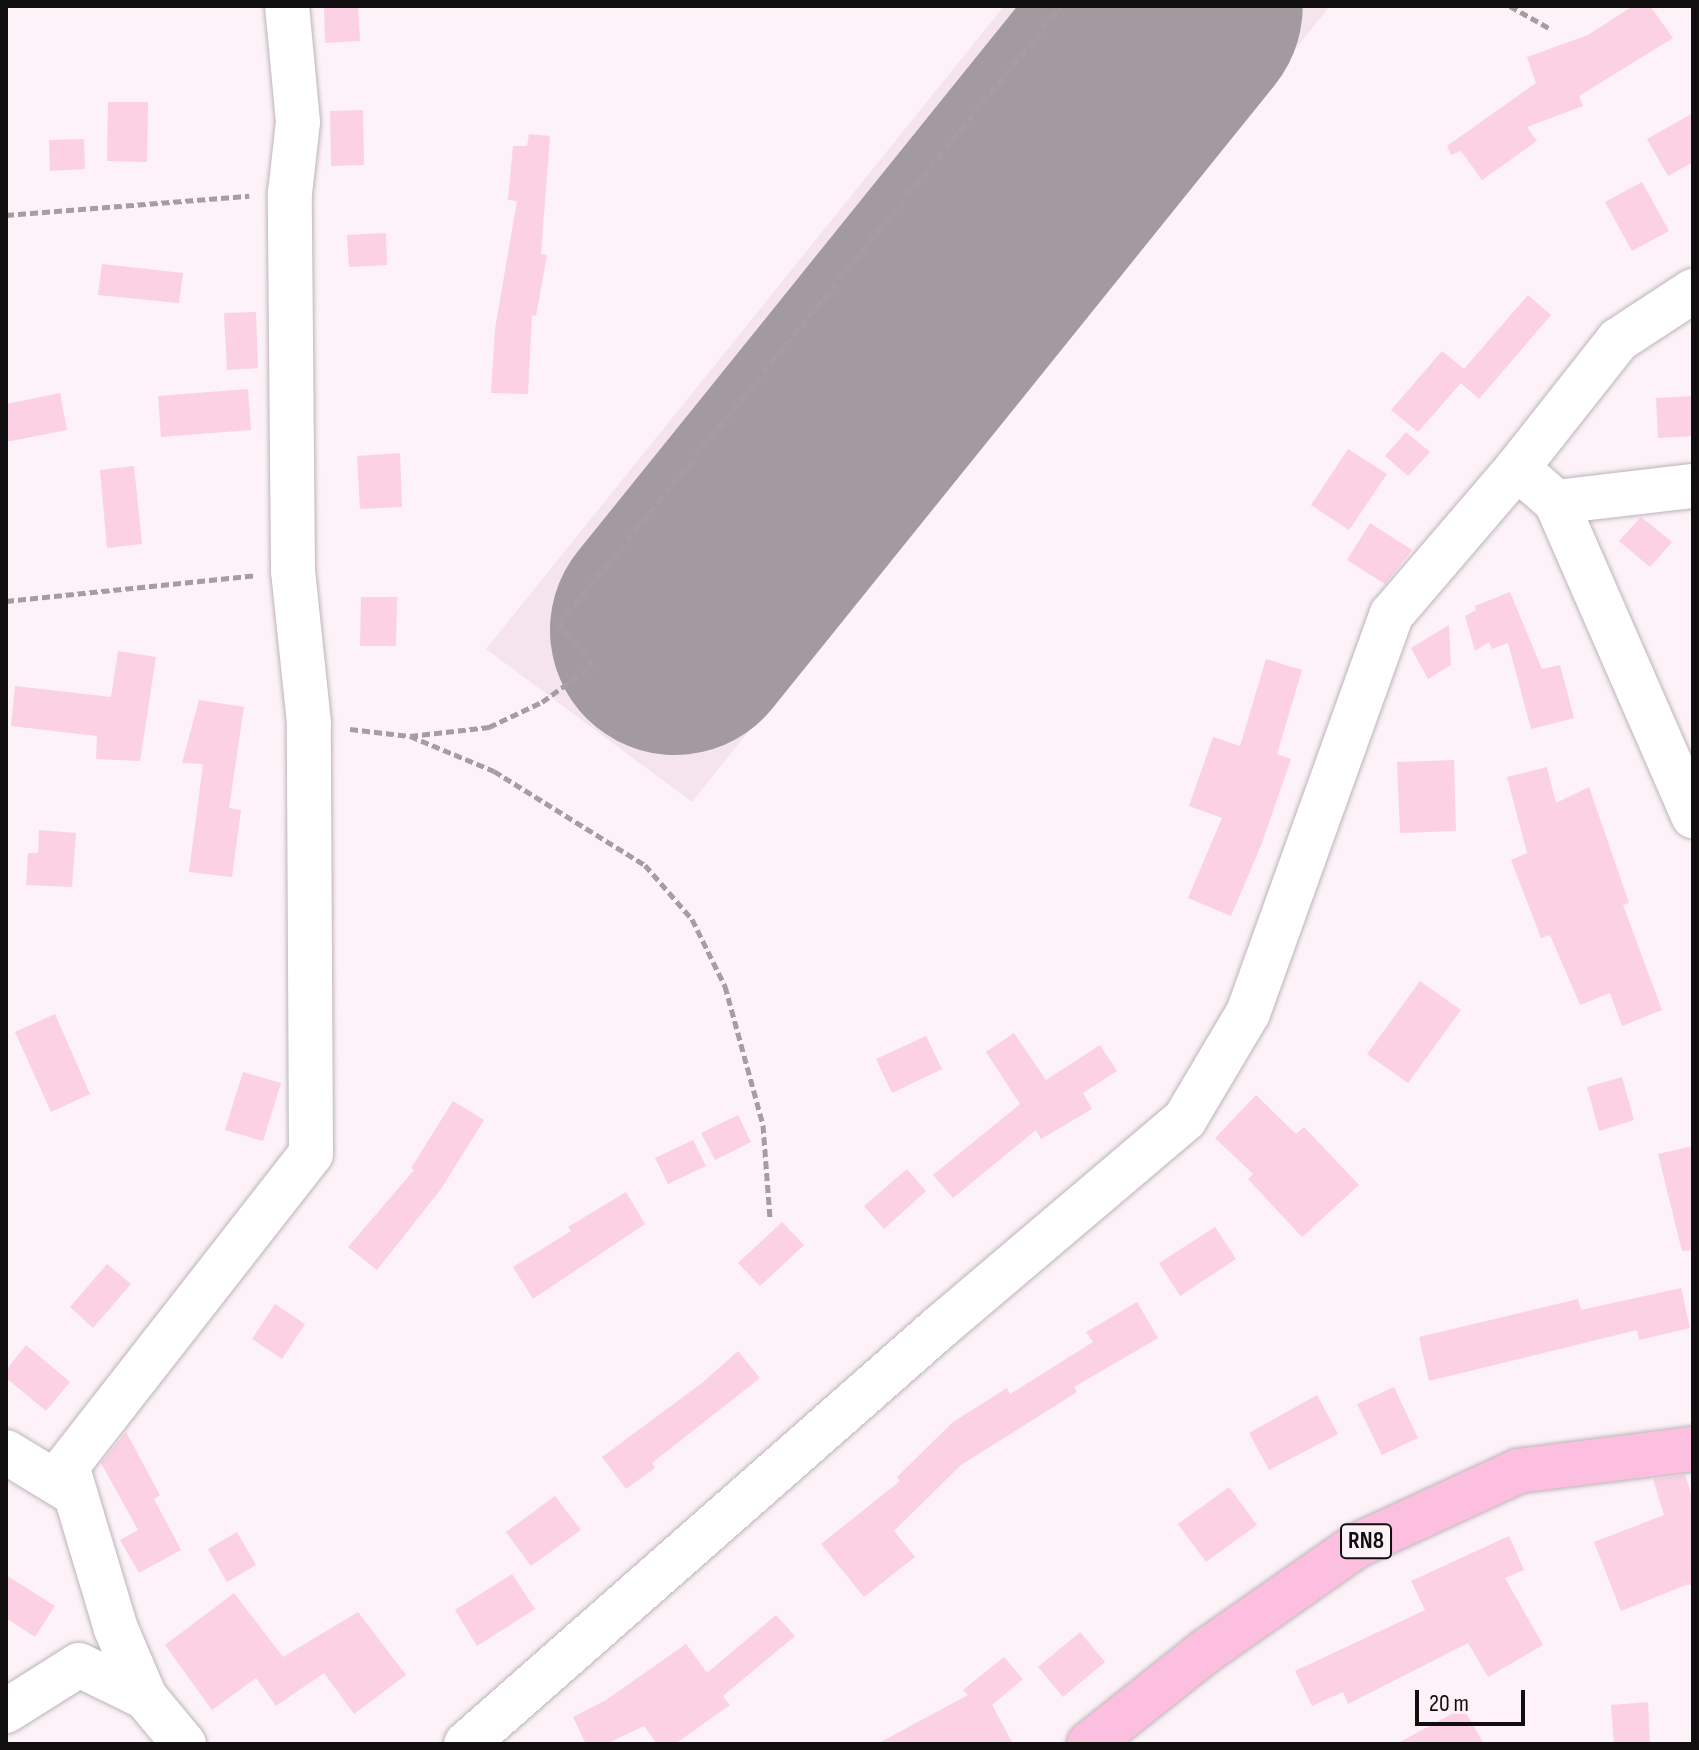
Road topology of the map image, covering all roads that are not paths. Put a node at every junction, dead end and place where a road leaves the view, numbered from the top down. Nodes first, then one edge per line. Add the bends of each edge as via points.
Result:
1 (287, 6) edge
2 (1693, 291) edge
3 (1517, 468) junction
4 (1693, 486) edge
5 (1556, 502) junction
6 (1693, 816) edge
7 (1693, 1449) edge
8 (6, 1452) edge
9 (75, 1494) junction
10 (145, 1697) junction
11 (6, 1711) edge
12 (184, 1744) edge
13 (466, 1744) edge
14 (1089, 1744) edge

1 - 9 street via 298,122 290,193 293,571 309,723 311,1154 67,1466
2 - 3 street via 1618,340
3 - 5 street
3 - 13 street via 1392,614 1248,1013 1185,1119
4 - 5 street
5 - 6 street
7 - 14 main road, RN8 via 1518,1471 1356,1546 1206,1651
8 - 9 street
9 - 10 street via 116,1629
10 - 11 street via 79,1665
10 - 12 street

